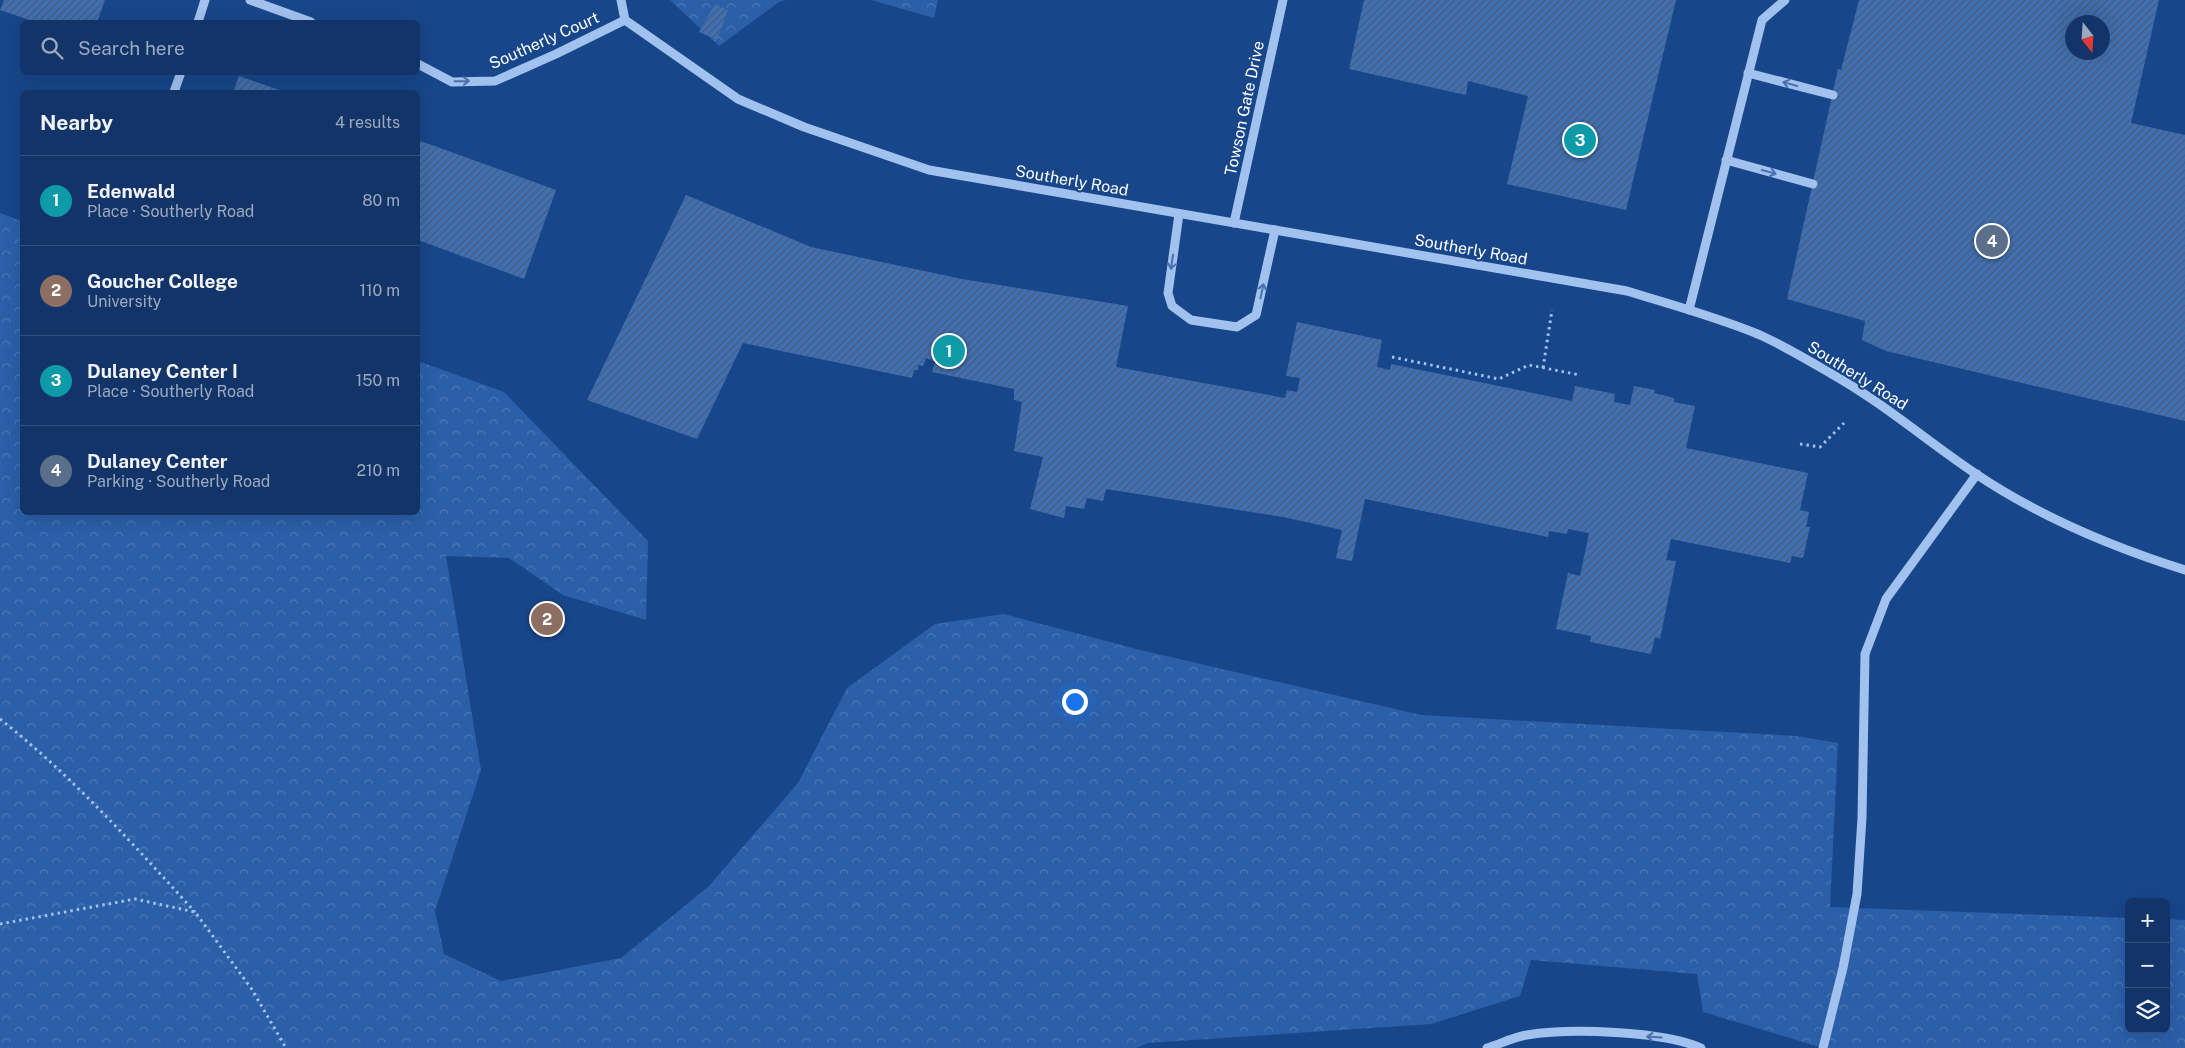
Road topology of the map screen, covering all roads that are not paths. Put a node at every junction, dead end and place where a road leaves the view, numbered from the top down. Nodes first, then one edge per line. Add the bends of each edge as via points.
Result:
1 (205, 0) edge
2 (250, 0) edge
3 (621, 0) edge
4 (1283, 0) edge
5 (1785, 0) edge
6 (199, 20) edge
7 (305, 20) edge
8 (625, 20) junction
9 (420, 65) edge
10 (1748, 73) junction
11 (180, 75) edge
12 (708, 77) joint
13 (175, 90) edge
14 (1833, 95) dead end
15 (1726, 160) junction
16 (1812, 184) dead end
17 (1179, 214) junction
18 (1234, 223) junction
19 (1275, 230) junction
20 (1689, 310) junction
21 (1976, 474) junction
22 (2185, 570) edge
23 (1487, 1048) edge
24 (1701, 1048) edge
25 (1823, 1048) edge

1 - 6 street
2 - 7 street
3 - 8 street, Southerly Court
4 - 18 street, Towson Gate Drive
5 - 10 street via 1762,20
9 -> 8 street, Southerly Court via 452,82 495,80
8 - 12 street, Southerly Court
14 -> 10 street
10 - 15 street
11 - 13 street
12 - 17 street, Southerly Road via 738,99 804,127 928,170
15 -> 16 street
15 - 20 street
17 - 18 street, Southerly Road
17 -> 19 street via 1168,293 1172,306 1191,320 1237,327 1256,315
18 - 19 street, Southerly Road
19 - 20 street, Southerly Road via 1627,291
20 - 21 street, Southerly Road via 1760,336 1832,374
21 - 22 street, Southerly Road via 2075,529 2133,554
21 - 25 street via 1886,598 1865,654 1858,894
24 -> 23 street via 1664,1037 1581,1031 1527,1035

